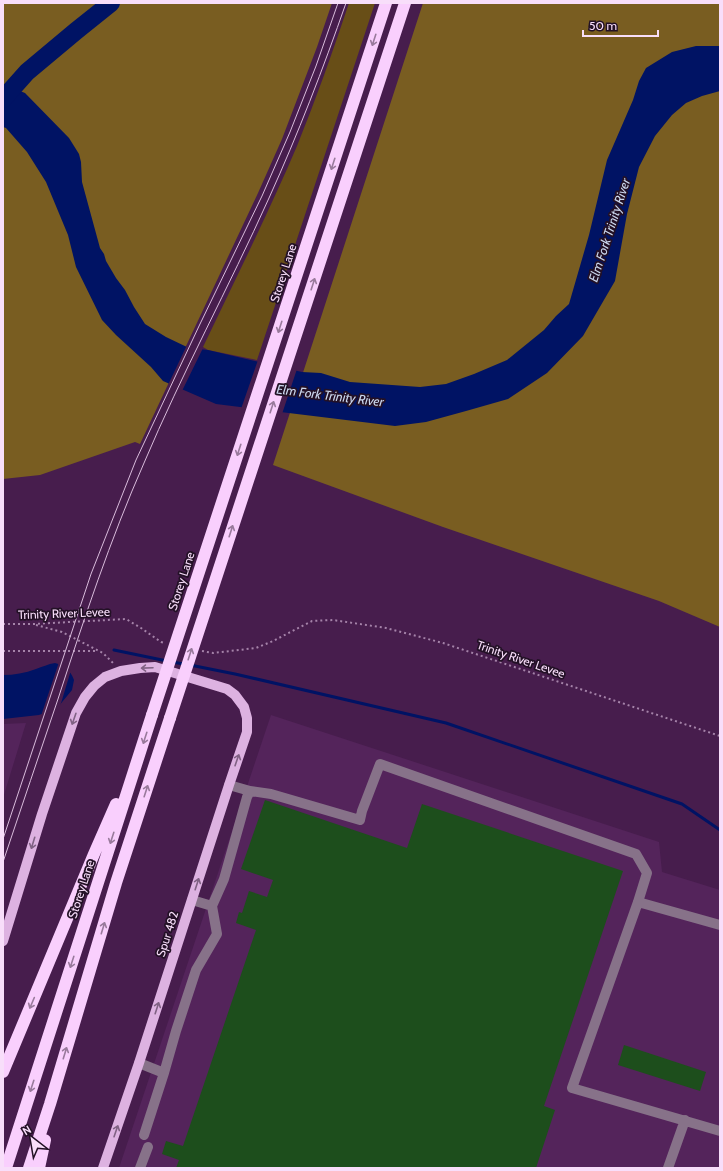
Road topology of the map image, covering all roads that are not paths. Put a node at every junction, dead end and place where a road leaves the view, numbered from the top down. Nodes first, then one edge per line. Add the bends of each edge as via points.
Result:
1 (386, 3) edge
2 (405, 3) edge
3 (137, 761) junction
4 (229, 785) junction
5 (250, 791) junction
6 (192, 900) junction
7 (638, 902) junction
8 (212, 906) junction
9 (720, 925) edge
10 (3, 941) edge
11 (139, 1063) junction
12 (3, 1072) edge
13 (164, 1073) junction
14 (50, 1104) junction
15 (685, 1120) junction
16 (720, 1131) edge
17 (144, 1135) dead end
18 (148, 1147) dead end
19 (6, 1168) edge
20 (29, 1168) edge
21 (39, 1168) edge
22 (103, 1168) edge
23 (140, 1168) edge
24 (668, 1168) edge

1 -> 3 highway, Storey Lane, bridge
14 -> 2 highway, bridge via 116,883
3 -> 12 highway via 94,854
3 -> 19 highway, Storey Lane
4 - 5 lane
6 -> 4 main road, Spur 482
4 -> 10 main road, Spur 482 via 247,732 244,707 235,695 227,689 155,667 121,671 105,677 85,697 76,714
5 - 7 lane via 271,794 360,820 380,764 636,854 647,873
5 - 8 lane via 224,879
6 - 8 lane
11 -> 6 main road, Spur 482
7 - 9 lane
7 - 15 lane via 572,1088
8 - 13 lane via 217,934 196,970
11 - 13 lane
22 -> 11 main road, Spur 482
13 - 17 lane
14 - 20 highway
14 - 21 highway
15 - 16 lane
15 - 24 lane
18 - 23 lane

